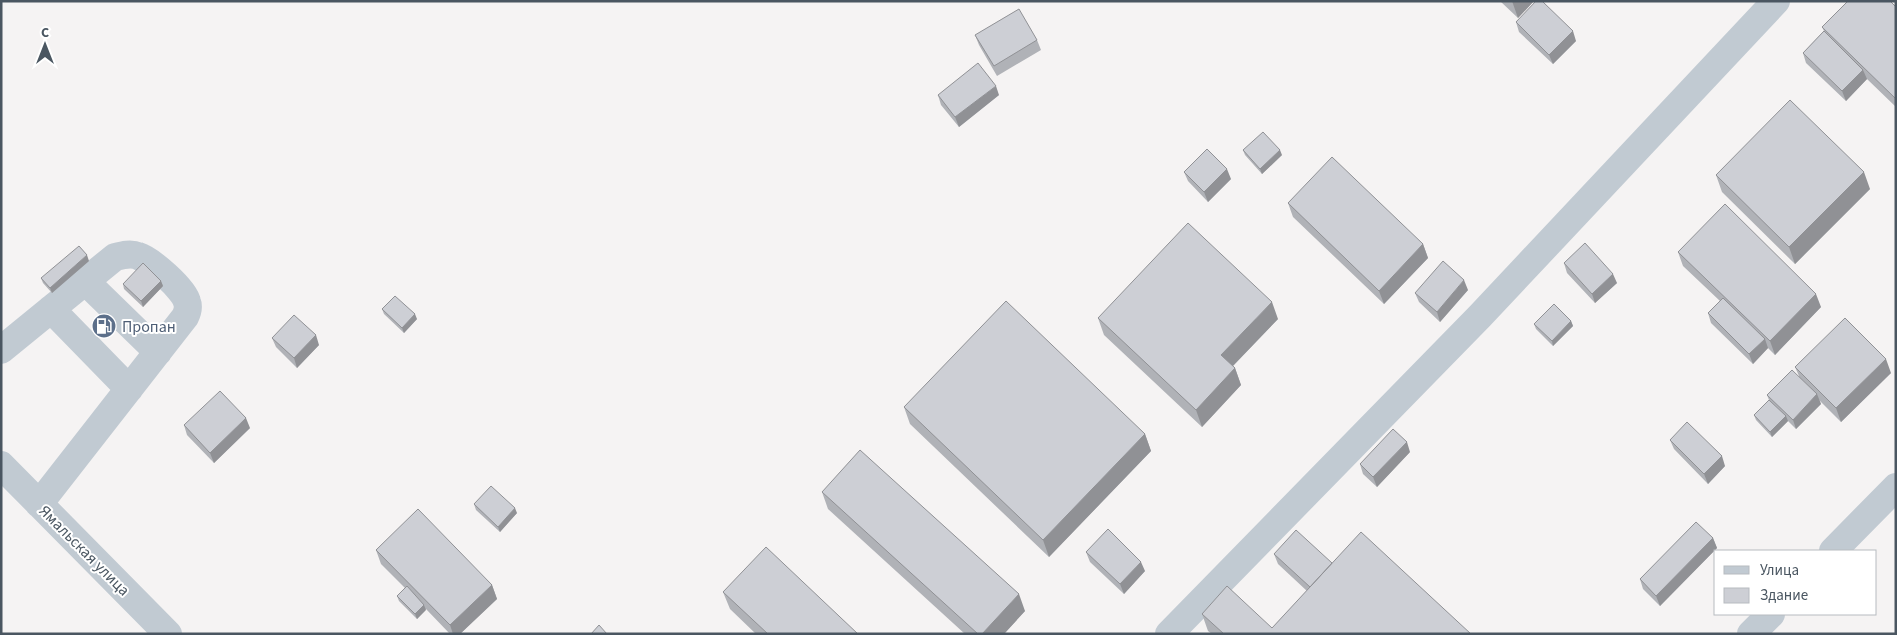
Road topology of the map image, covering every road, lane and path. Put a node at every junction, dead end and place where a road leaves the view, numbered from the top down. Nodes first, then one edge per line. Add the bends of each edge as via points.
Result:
1 (1776, 1) edge
2 (86, 281) junction
3 (52, 309) junction
4 (1, 350) edge
5 (158, 352) junction
6 (129, 389) junction
7 (1, 465) edge
8 (1896, 487) edge
9 (39, 504) junction
10 (1834, 550) edge
11 (1770, 615) edge
12 (168, 634) edge
13 (1169, 634) edge
14 (1751, 634) edge

1 - 13 street via 1480,316
2 - 3 street
2 - 5 street
2 - 5 street via 115,257 138,255 182,292 188,312
3 - 4 street
3 - 6 street
5 - 6 street
6 - 9 street
7 - 9 street, Ямальская улица
8 - 10 street
9 - 12 street, Ямальская улица
11 - 14 street

